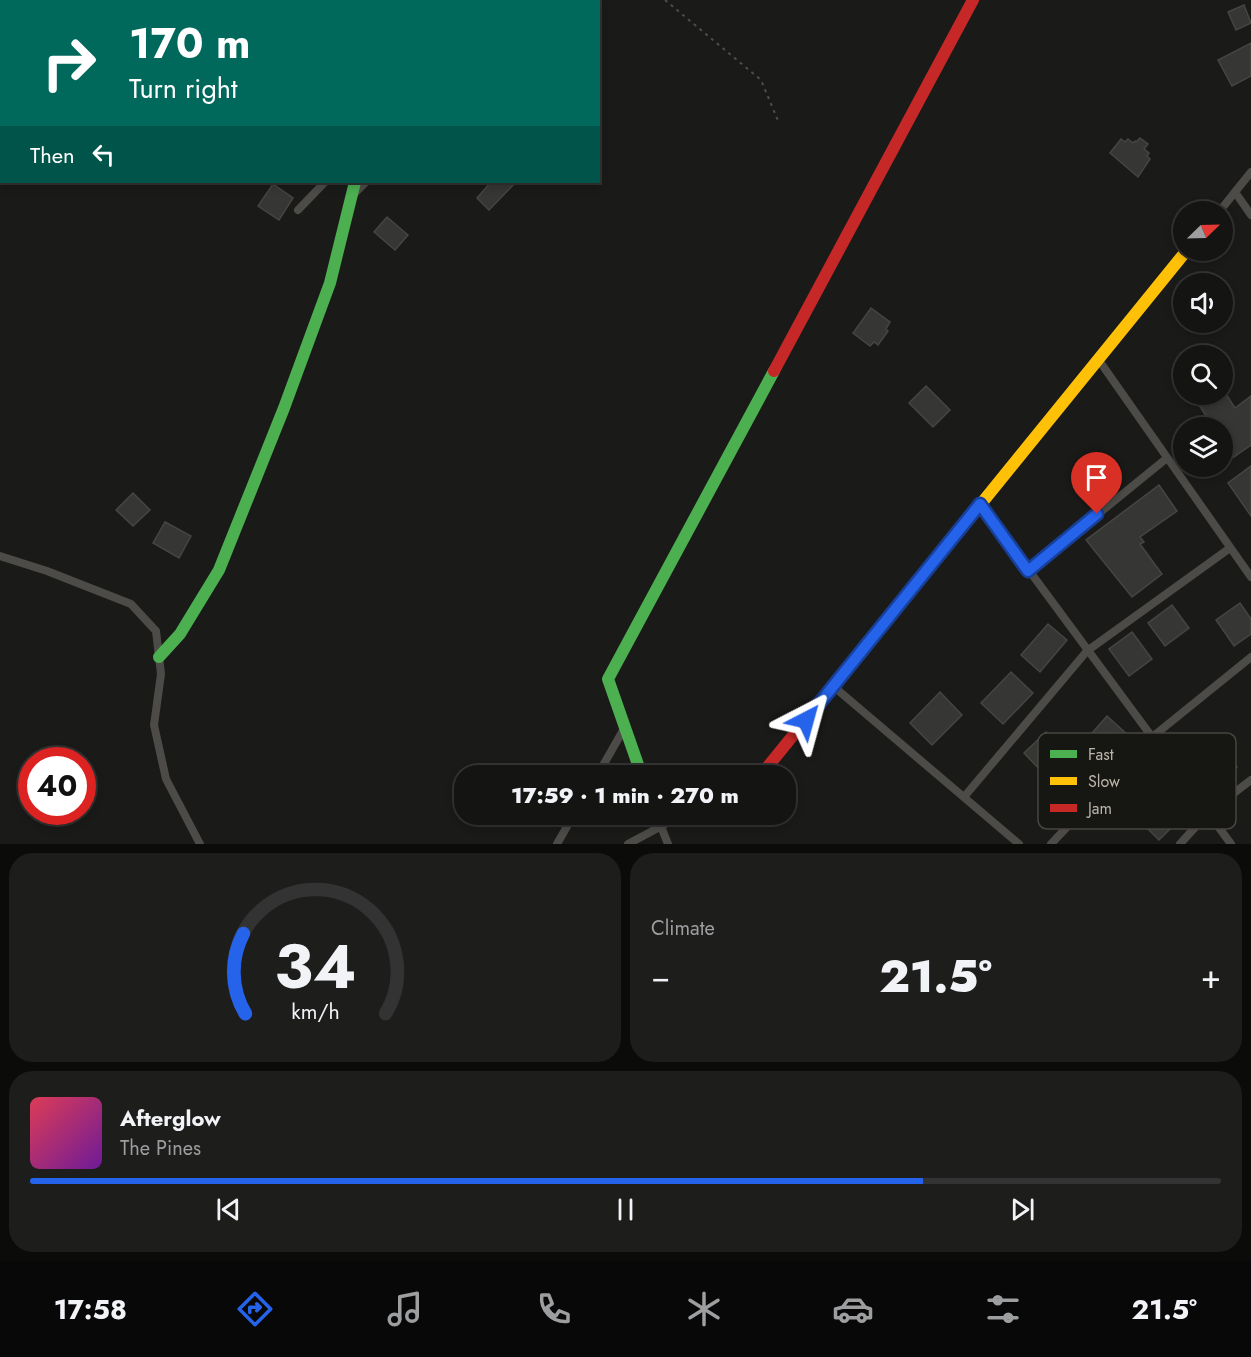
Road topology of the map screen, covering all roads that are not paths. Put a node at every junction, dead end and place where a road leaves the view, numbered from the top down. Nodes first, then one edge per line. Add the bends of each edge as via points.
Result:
1 (973, 0) edge
2 (1251, 172) edge
3 (324, 183) edge
4 (355, 183) edge
5 (365, 183) edge
6 (1235, 192) junction
7 (351, 198) junction
8 (1228, 201) edge
9 (298, 210) dead end
10 (1251, 215) edge
11 (1178, 261) edge
12 (1098, 359) junction
13 (1167, 458) junction
14 (980, 504) junction
15 (1230, 548) junction
16 (0, 556) edge
17 (1028, 571) junction
18 (1251, 577) edge
19 (1087, 651) junction
20 (159, 657) junction
21 (1251, 657) edge
22 (833, 686) junction
23 (625, 727) junction
24 (1147, 733) edge
25 (1157, 733) edge
26 (603, 765) edge
27 (638, 765) edge
28 (769, 765) edge
29 (1251, 780) edge
30 (1236, 792) edge
31 (964, 797) junction
32 (568, 825) edge
33 (665, 825) edge
34 (661, 827) junction
35 (1065, 829) edge
36 (1194, 829) edge
37 (1220, 829) edge
38 (200, 844) edge
39 (557, 844) edge
40 (628, 844) edge
41 (668, 844) edge
42 (1019, 844) edge
43 (1051, 844) edge
44 (1180, 844) edge
45 (1231, 844) edge

1 - 23 street via 608,679
2 - 6 street
3 - 9 street
4 - 7 street
5 - 7 street
6 - 8 street
6 - 10 street
7 - 20 street via 330,283 219,570 180,634
11 - 12 street
12 - 13 street
12 - 14 street
13 - 15 street
13 - 17 street
14 - 17 street
14 - 22 street
15 - 18 street
15 - 19 street
16 - 20 street via 131,604 156,632
17 - 19 street
19 - 24 street
19 - 31 street
20 - 38 street via 161,674 154,726 166,779
21 - 25 street
22 - 28 street
22 - 31 street
23 - 26 street
23 - 27 street
29 - 30 street
31 - 42 street
32 - 39 street
33 - 34 street
34 - 40 street
34 - 41 street
35 - 43 street
36 - 44 street
37 - 45 street

